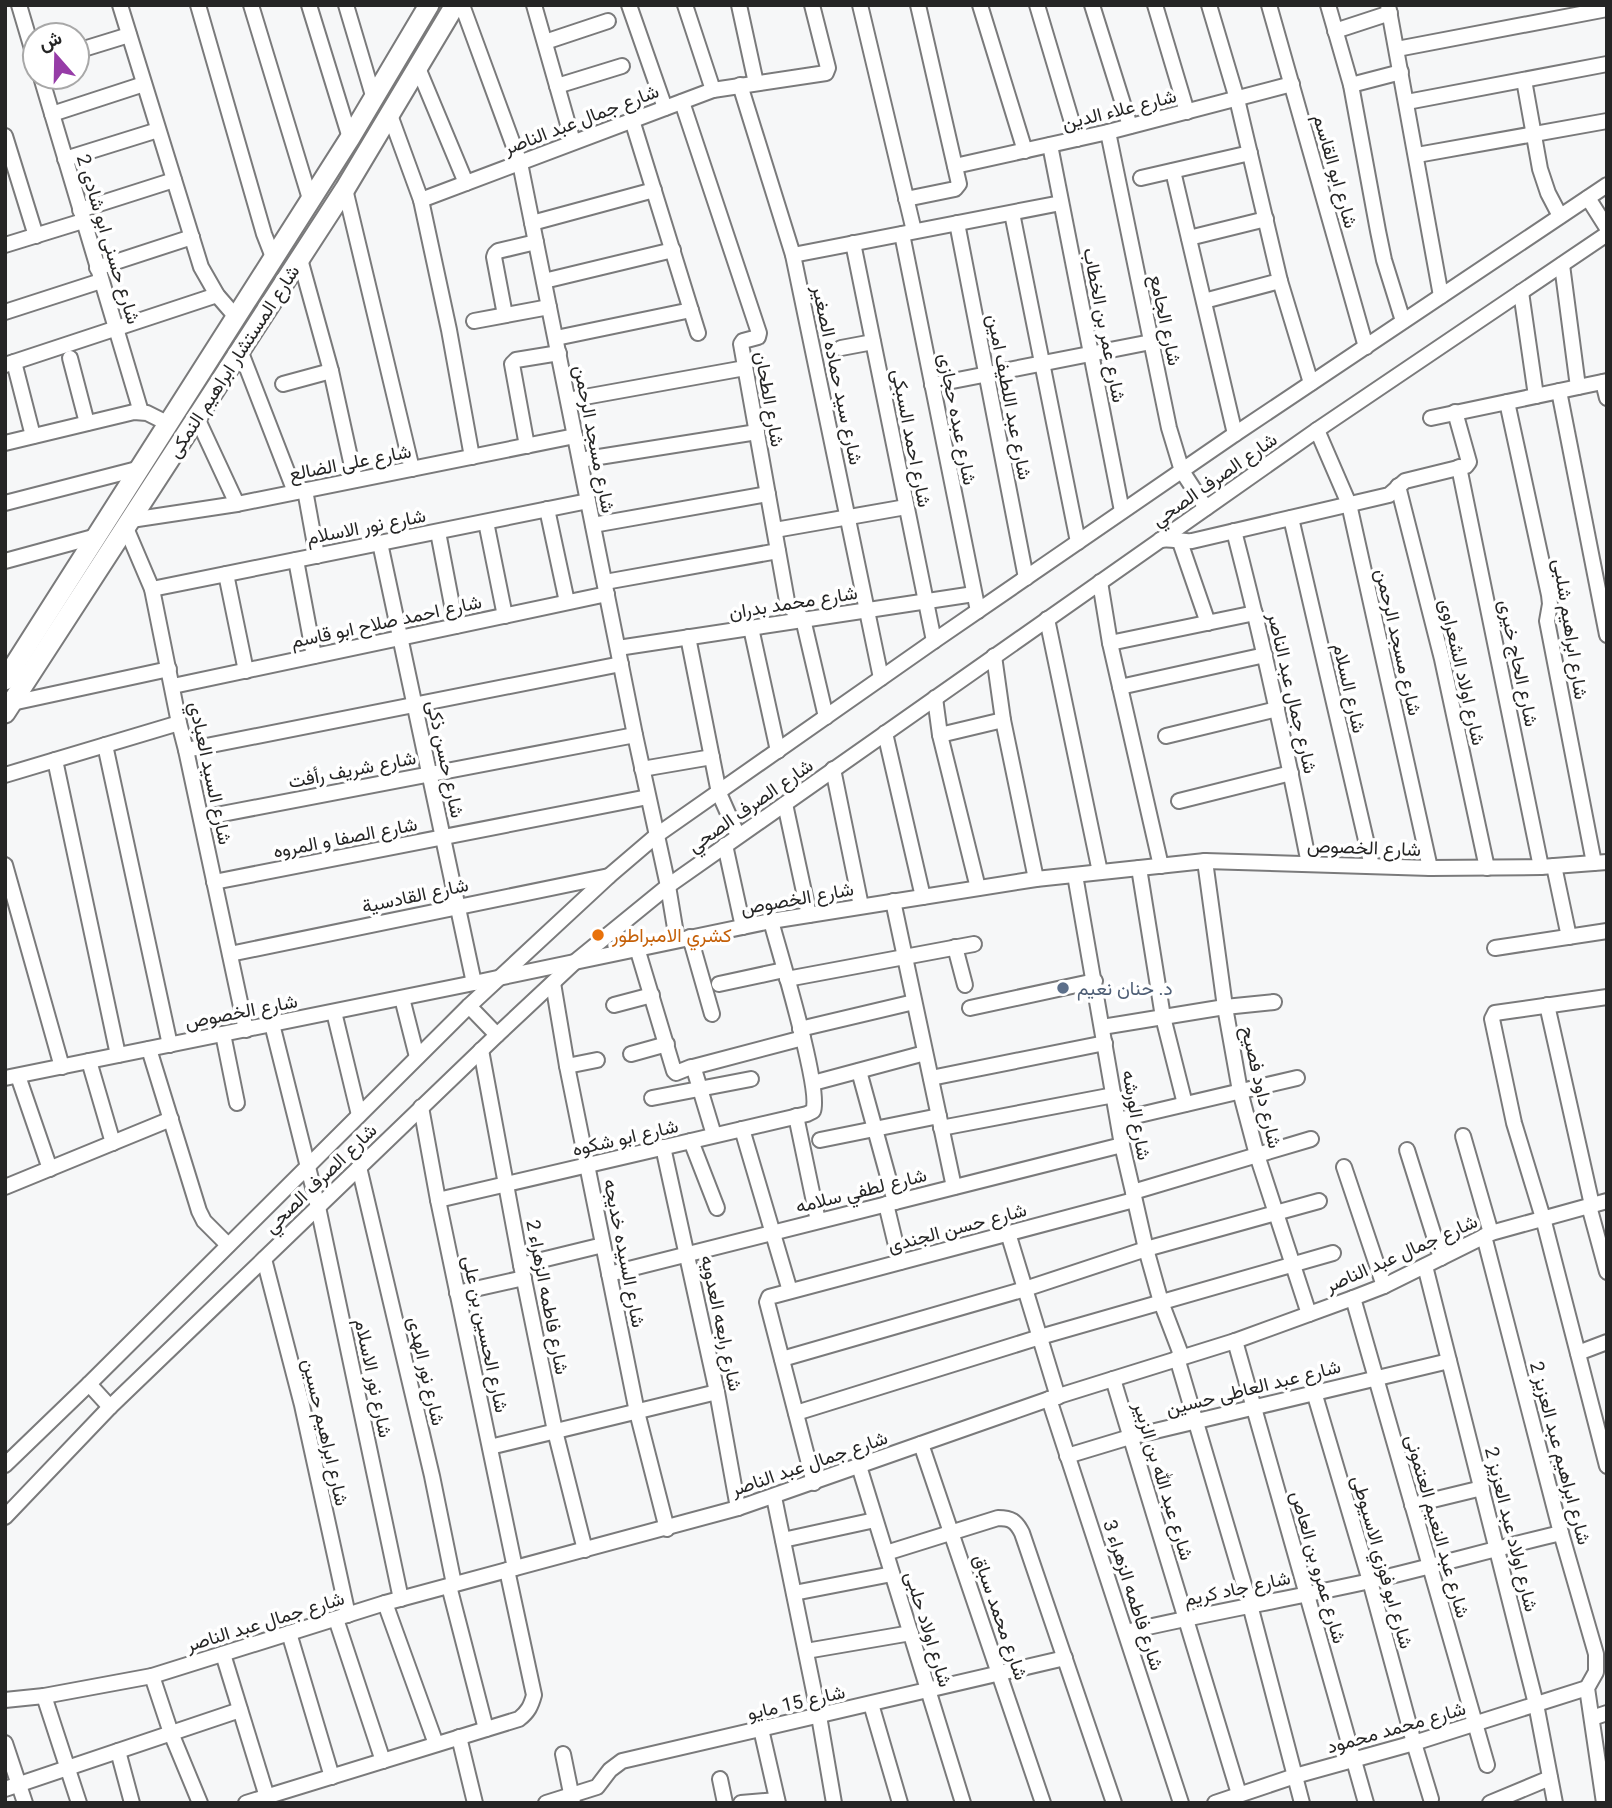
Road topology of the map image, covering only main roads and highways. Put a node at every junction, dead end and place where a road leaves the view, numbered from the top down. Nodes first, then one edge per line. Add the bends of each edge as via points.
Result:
1 (429, 5) edge
2 (455, 5) edge
3 (5, 680) edge
4 (9, 708) edge

1 - 3 main road, شارع المستشار ابراهيم النمكى via 350,138
2 - 4 main road, شارع المستشار ابراهيم النمكى via 345,189

